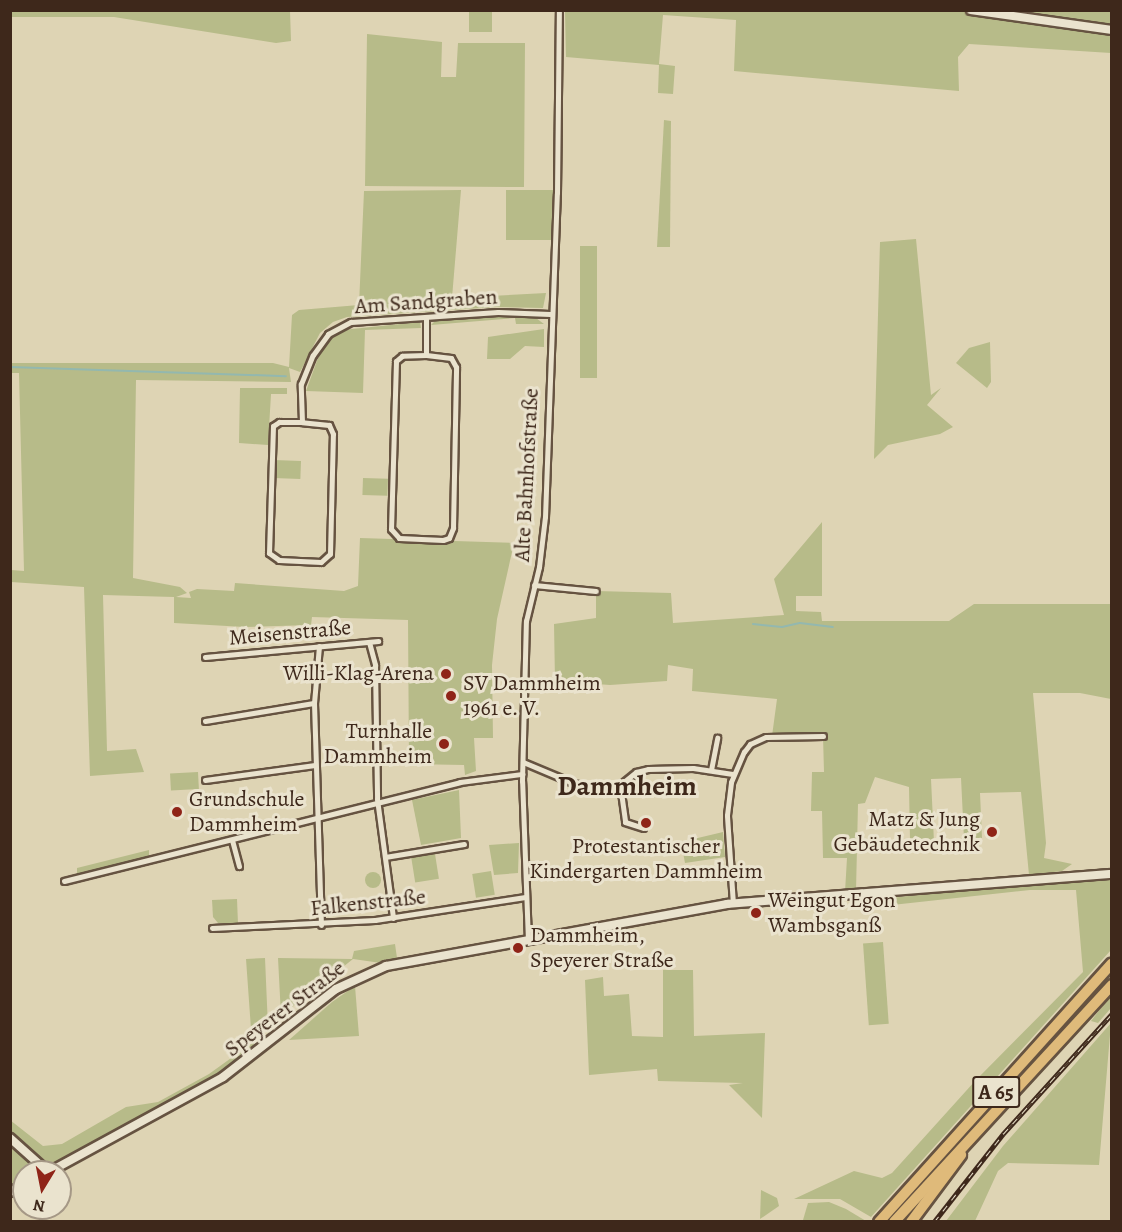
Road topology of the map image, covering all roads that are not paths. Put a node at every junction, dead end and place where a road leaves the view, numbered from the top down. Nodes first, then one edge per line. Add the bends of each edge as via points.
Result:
1 (559, 10) edge
2 (971, 10) edge
3 (1112, 30) edge
4 (550, 314) junction
5 (426, 317) junction
6 (426, 355) junction
7 (302, 422) junction
8 (534, 585) junction
9 (596, 591) dead end
10 (378, 641) dead end
11 (369, 642) junction
12 (319, 646) junction
13 (205, 657) dead end
14 (314, 703) junction
15 (205, 721) dead end
16 (823, 736) dead end
17 (717, 738) dead end
18 (523, 762) junction
19 (315, 765) junction
20 (711, 770) junction
21 (522, 774) junction
22 (733, 774) junction
23 (205, 780) dead end
24 (620, 785) junction
25 (378, 804) junction
26 (319, 819) junction
27 (643, 828) dead end
28 (232, 840) junction
29 (464, 844) dead end
30 (385, 857) junction
31 (239, 866) dead end
32 (1112, 874) edge
33 (64, 881) dead end
34 (525, 897) junction
35 (732, 904) junction
36 (393, 918) junction
37 (321, 925) junction
38 (212, 928) dead end
39 (528, 940) junction
40 (1112, 963) edge
41 (1112, 985) edge
42 (986, 1119) junction
43 (10, 1138) edge
44 (35, 1160) edge
45 (71, 1160) edge
46 (879, 1221) edge
47 (894, 1221) edge
48 (911, 1221) edge

1 - 4 street, Alte Bahnhofstraße via 557,193
2 - 3 street
4 - 5 street, Am Sandgraben via 498,312
4 - 8 street, Alte Bahnhofstraße via 545,517
5 - 6 street
5 - 7 street, Am Sandgraben via 351,322 335,328 317,348 302,384
6 - 6 street via 449,357 455,364 453,528 449,538 443,540 399,538 391,529 396,361 402,356
7 - 7 street via 329,425 333,434 330,554 321,562 279,560 269,553 273,426 279,422
8 - 9 street
8 - 18 street, Alte Bahnhofstraße via 526,621
10 - 11 street, Meisenstraße
11 - 12 street, Meisenstraße
11 - 25 street via 375,665
12 - 13 street, Meisenstraße
12 - 14 street
14 - 15 street
14 - 19 street
16 - 22 street via 760,738 747,746
17 - 20 street
18 - 21 street, Alte Bahnhofstraße
18 - 24 street via 581,786
19 - 23 street
19 - 26 street
20 - 22 street
20 - 24 street via 648,769 636,772
21 - 25 street via 488,775
21 - 34 street, Alte Bahnhofstraße
22 - 35 street via 727,823
24 - 27 street via 625,822
25 - 26 street
25 - 30 street
26 - 28 street
26 - 37 street
28 - 31 street
28 - 33 street
29 - 30 street
30 - 36 street
32 - 35 street, Speyerer Straße
34 - 36 street, Falkenstraße
34 - 39 street, Alte Bahnhofstraße
35 - 39 street, Speyerer Straße
36 - 37 street, Falkenstraße
37 - 38 street, Falkenstraße
39 - 45 street, Speyerer Straße via 408,960 354,978 247,1061 166,1111
40 - 46 highway, A 65
41 - 42 highway, A 65
42 - 47 highway, A 65
42 - 48 highway, A 65
43 - 44 street

